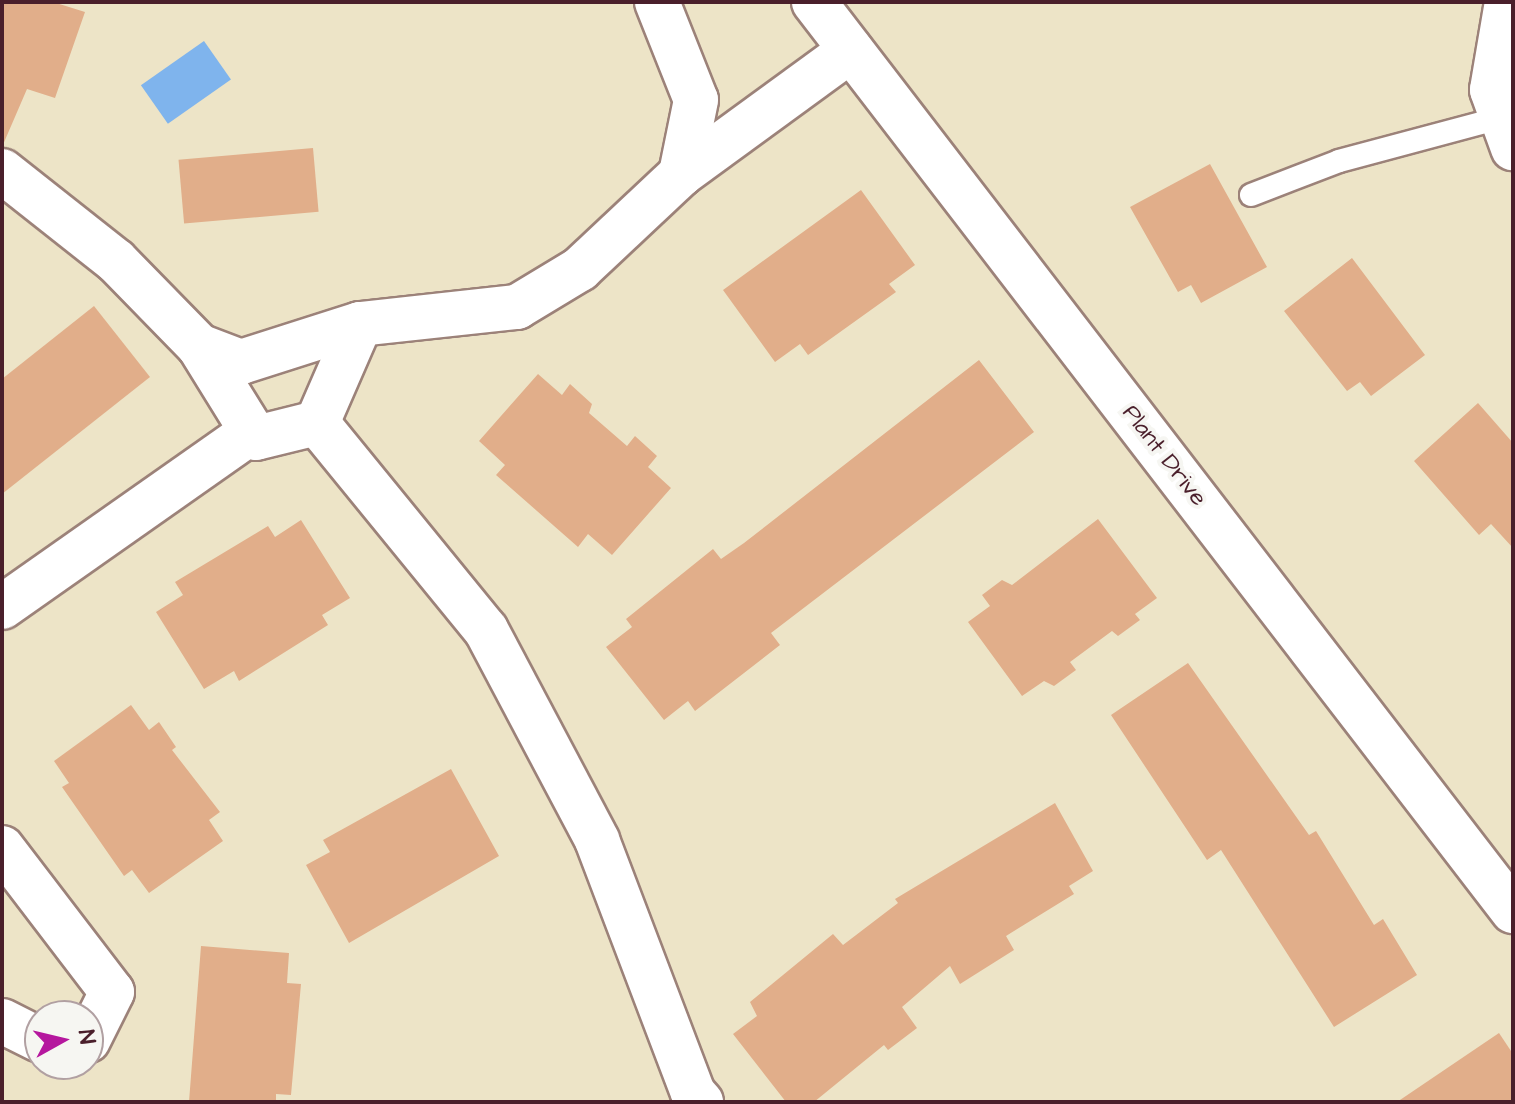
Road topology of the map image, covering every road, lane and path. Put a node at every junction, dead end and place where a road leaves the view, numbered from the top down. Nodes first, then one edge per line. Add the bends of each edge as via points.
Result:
1 (657, 2) edge
2 (814, 2) edge
3 (1507, 2) edge
4 (851, 50) junction
5 (1507, 133) edge
6 (2, 171) edge
7 (681, 174) junction
8 (1251, 195) dead end
9 (360, 324) junction
10 (199, 346) junction
11 (317, 423) junction
12 (252, 431) junction
13 (2, 607) edge
14 (2, 848) edge
15 (1513, 911) edge
16 (104, 1008) edge
17 (2, 1021) edge
18 (24, 1032) edge
19 (701, 1102) edge

1 - 7 street via 696,100
2 - 4 street, Plant Drive
3 - 5 street via 1492,90
4 - 7 street
4 - 15 street, Plant Drive
5 - 8 lane via 1339,161
6 - 10 street via 116,261
7 - 9 street via 580,269 517,307
9 - 10 street via 241,362
9 - 11 street
10 - 12 street
11 - 12 street via 256,438
11 - 19 street via 486,630 597,840 693,1093
12 - 13 street
14 - 16 street via 112,992
17 - 18 street

